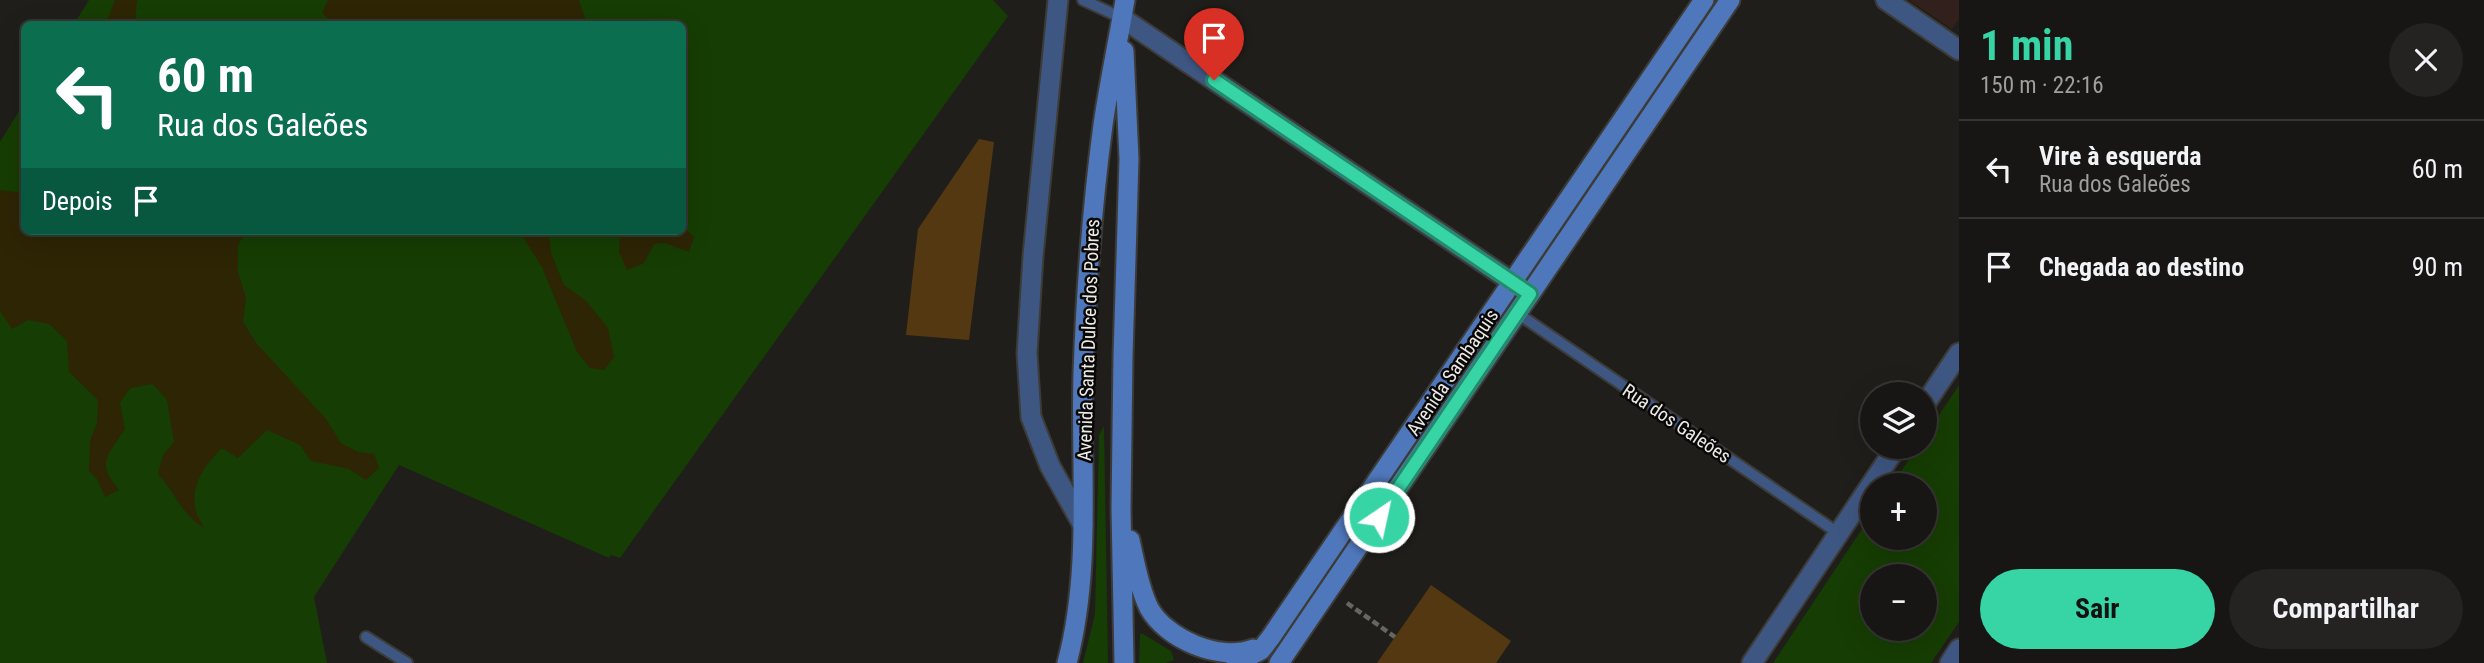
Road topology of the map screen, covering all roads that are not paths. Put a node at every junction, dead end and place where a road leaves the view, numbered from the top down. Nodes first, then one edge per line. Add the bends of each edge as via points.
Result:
1 (1058, 0) edge
2 (1083, 0) edge
3 (1704, 0) edge
4 (1730, 0) edge
5 (1886, 0) edge
6 (1124, 9) edge
7 (1959, 50) edge
8 (1513, 282) junction
9 (1530, 294) junction
10 (1517, 313) junction
11 (1959, 353) edge
12 (1937, 386) edge
13 (1887, 459) edge
14 (1121, 509) junction
15 (1083, 525) junction
16 (1838, 533) junction
17 (366, 637) dead end
18 (1272, 637) junction
19 (1959, 649) edge
20 (407, 663) edge
21 (1067, 663) edge
22 (1124, 663) edge
23 (1237, 663) edge
24 (1279, 663) edge
25 (1752, 663) edge
26 (1950, 663) edge

1 - 15 street via 1027,354 1031,417 1050,466
2 - 6 lane
3 - 8 main road, Avenida Sambaquis
4 - 9 main road, Avenida Sambaquis
5 - 7 street
6 - 8 street
6 - 14 main road, Avenida Santa Dulce dos Pobres via 1129,159
6 - 15 main road, Avenida Santa Dulce dos Pobres via 1103,123 1090,248 1083,378
8 - 9 street
8 - 18 main road, Avenida Sambaquis
9 - 10 main road, Avenida Sambaquis
10 - 16 lane, Rua dos Galeões
10 - 24 main road, Avenida Sambaquis
11 - 12 street
13 - 16 street
14 - 18 main road via 1145,599 1161,623 1193,644 1220,653 1250,650
14 - 22 main road, Avenida Santa Dulce dos Pobres
15 - 21 main road, Avenida Santa Dulce dos Pobres via 1078,613
16 - 25 street
17 - 20 lane
18 - 23 main road, Avenida Sambaquis via 1261,650
19 - 26 street

